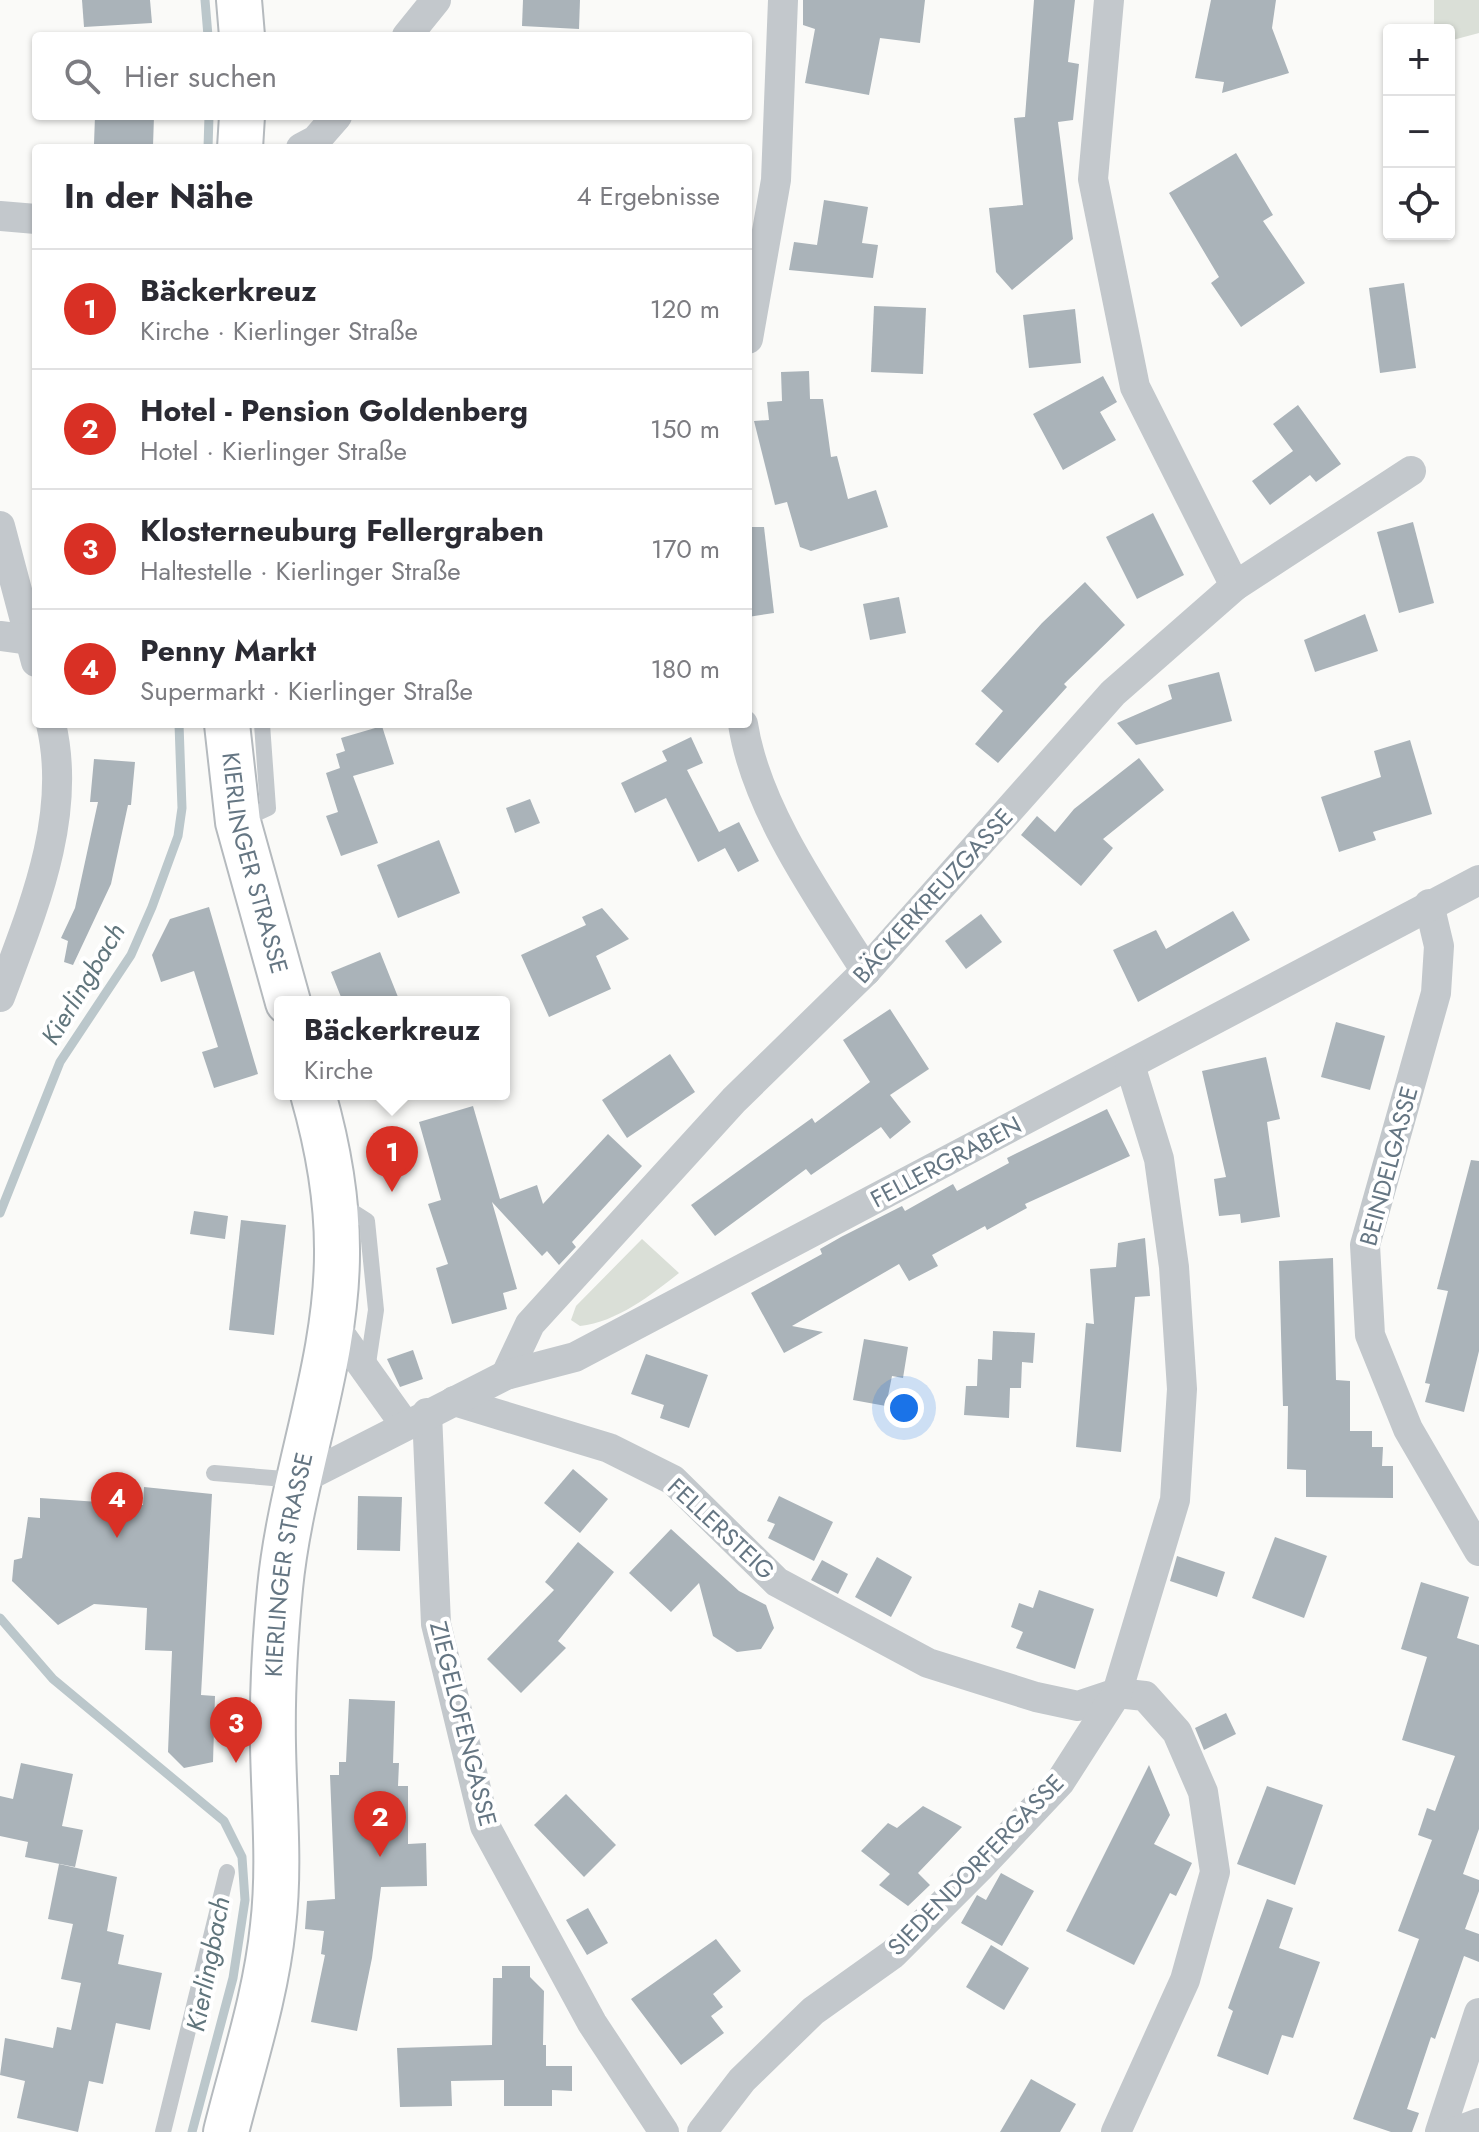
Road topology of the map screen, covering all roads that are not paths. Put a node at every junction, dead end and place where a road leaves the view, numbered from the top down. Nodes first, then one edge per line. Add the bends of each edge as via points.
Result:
1 (239, 0) edge
2 (436, 0) edge
3 (783, 0) edge
4 (1109, 0) edge
5 (242, 32) edge
6 (410, 32) edge
7 (242, 120) edge
8 (334, 120) edge
9 (240, 144) edge
10 (308, 144) edge
11 (0, 216) edge
12 (32, 219) edge
13 (752, 316) edge
14 (1411, 471) dead end
15 (0, 526) edge
16 (1235, 586) junction
17 (0, 636) edge
18 (32, 647) edge
19 (32, 651) edge
20 (52, 728) edge
21 (227, 728) edge
22 (262, 728) edge
23 (744, 728) edge
24 (238, 822) junction
25 (1479, 880) edge
26 (1429, 904) junction
27 (866, 971) junction
28 (286, 996) edge
29 (0, 997) edge
30 (1130, 1065) junction
31 (314, 1100) edge
32 (332, 1199) junction
33 (330, 1320) junction
34 (367, 1372) junction
35 (506, 1375) junction
36 (428, 1413) junction
37 (214, 1473) dead end
38 (298, 1481) junction
39 (1479, 1551) edge
40 (1117, 1693) junction
41 (227, 1872) dead end
42 (1479, 2013) edge
43 (1479, 2123) edge
44 (163, 2132) edge
45 (226, 2132) edge
46 (664, 2132) edge
47 (702, 2132) edge
48 (1116, 2132) edge
49 (1440, 2132) edge
50 (1455, 2132) edge

1 - 5 main road
2 - 6 street
3 - 13 street via 776,180
4 - 16 street via 1093,179 1135,387
7 - 9 main road
8 - 10 street
11 - 12 street
14 - 16 street, BÄCKERKREUZGASSE
15 - 18 street
16 - 27 street, BÄCKERKREUZGASSE via 1113,693
17 - 19 street
20 - 29 street via 59,775 50,840 30,916
21 - 24 main road, KIERLINGER STRASSE
22 - 24 lane via 268,808
23 - 27 street via 747,750 797,862
24 - 28 main road, KIERLINGER STRASSE
25 - 26 street, FELLERGRABEN
26 - 30 street, FELLERGRABEN
26 - 39 street, BEINDELGASSE via 1439,946 1436,993 1365,1245 1370,1335 1408,1429
27 - 35 street, BÄCKERKREUZGASSE via 734,1100 530,1324
30 - 35 street, FELLERGRABEN via 575,1357
30 - 40 street, SIEDENDORFERGASSE via 1159,1159 1174,1267 1182,1389 1175,1500
31 - 32 main road, KIERLINGER STRASSE
32 - 33 main road, KIERLINGER STRASSE via 337,1249
32 - 34 lane via 367,1221 376,1310
33 - 34 street
33 - 38 main road, KIERLINGER STRASSE
34 - 36 street
35 - 36 street, FELLERGRABEN
36 - 38 street, FELLERGRABEN
36 - 40 street, FELLERSTEIG via 609,1448 673,1480 777,1582 928,1663 1078,1706
36 - 46 street, ZIEGELOFENGASSE via 436,1624 485,1826 592,2023
37 - 38 lane
38 - 45 main road, KIERLINGER STRASSE via 287,1533 275,1654 273,1927 263,1991
40 - 47 street, SIEDENDORFERGASSE via 1060,1782 979,1868 893,1954 813,2011 742,2080
40 - 48 street via 1145,1696 1177,1732 1203,1792 1215,1872 1185,1980
41 - 44 lane
42 - 49 street
43 - 50 street

